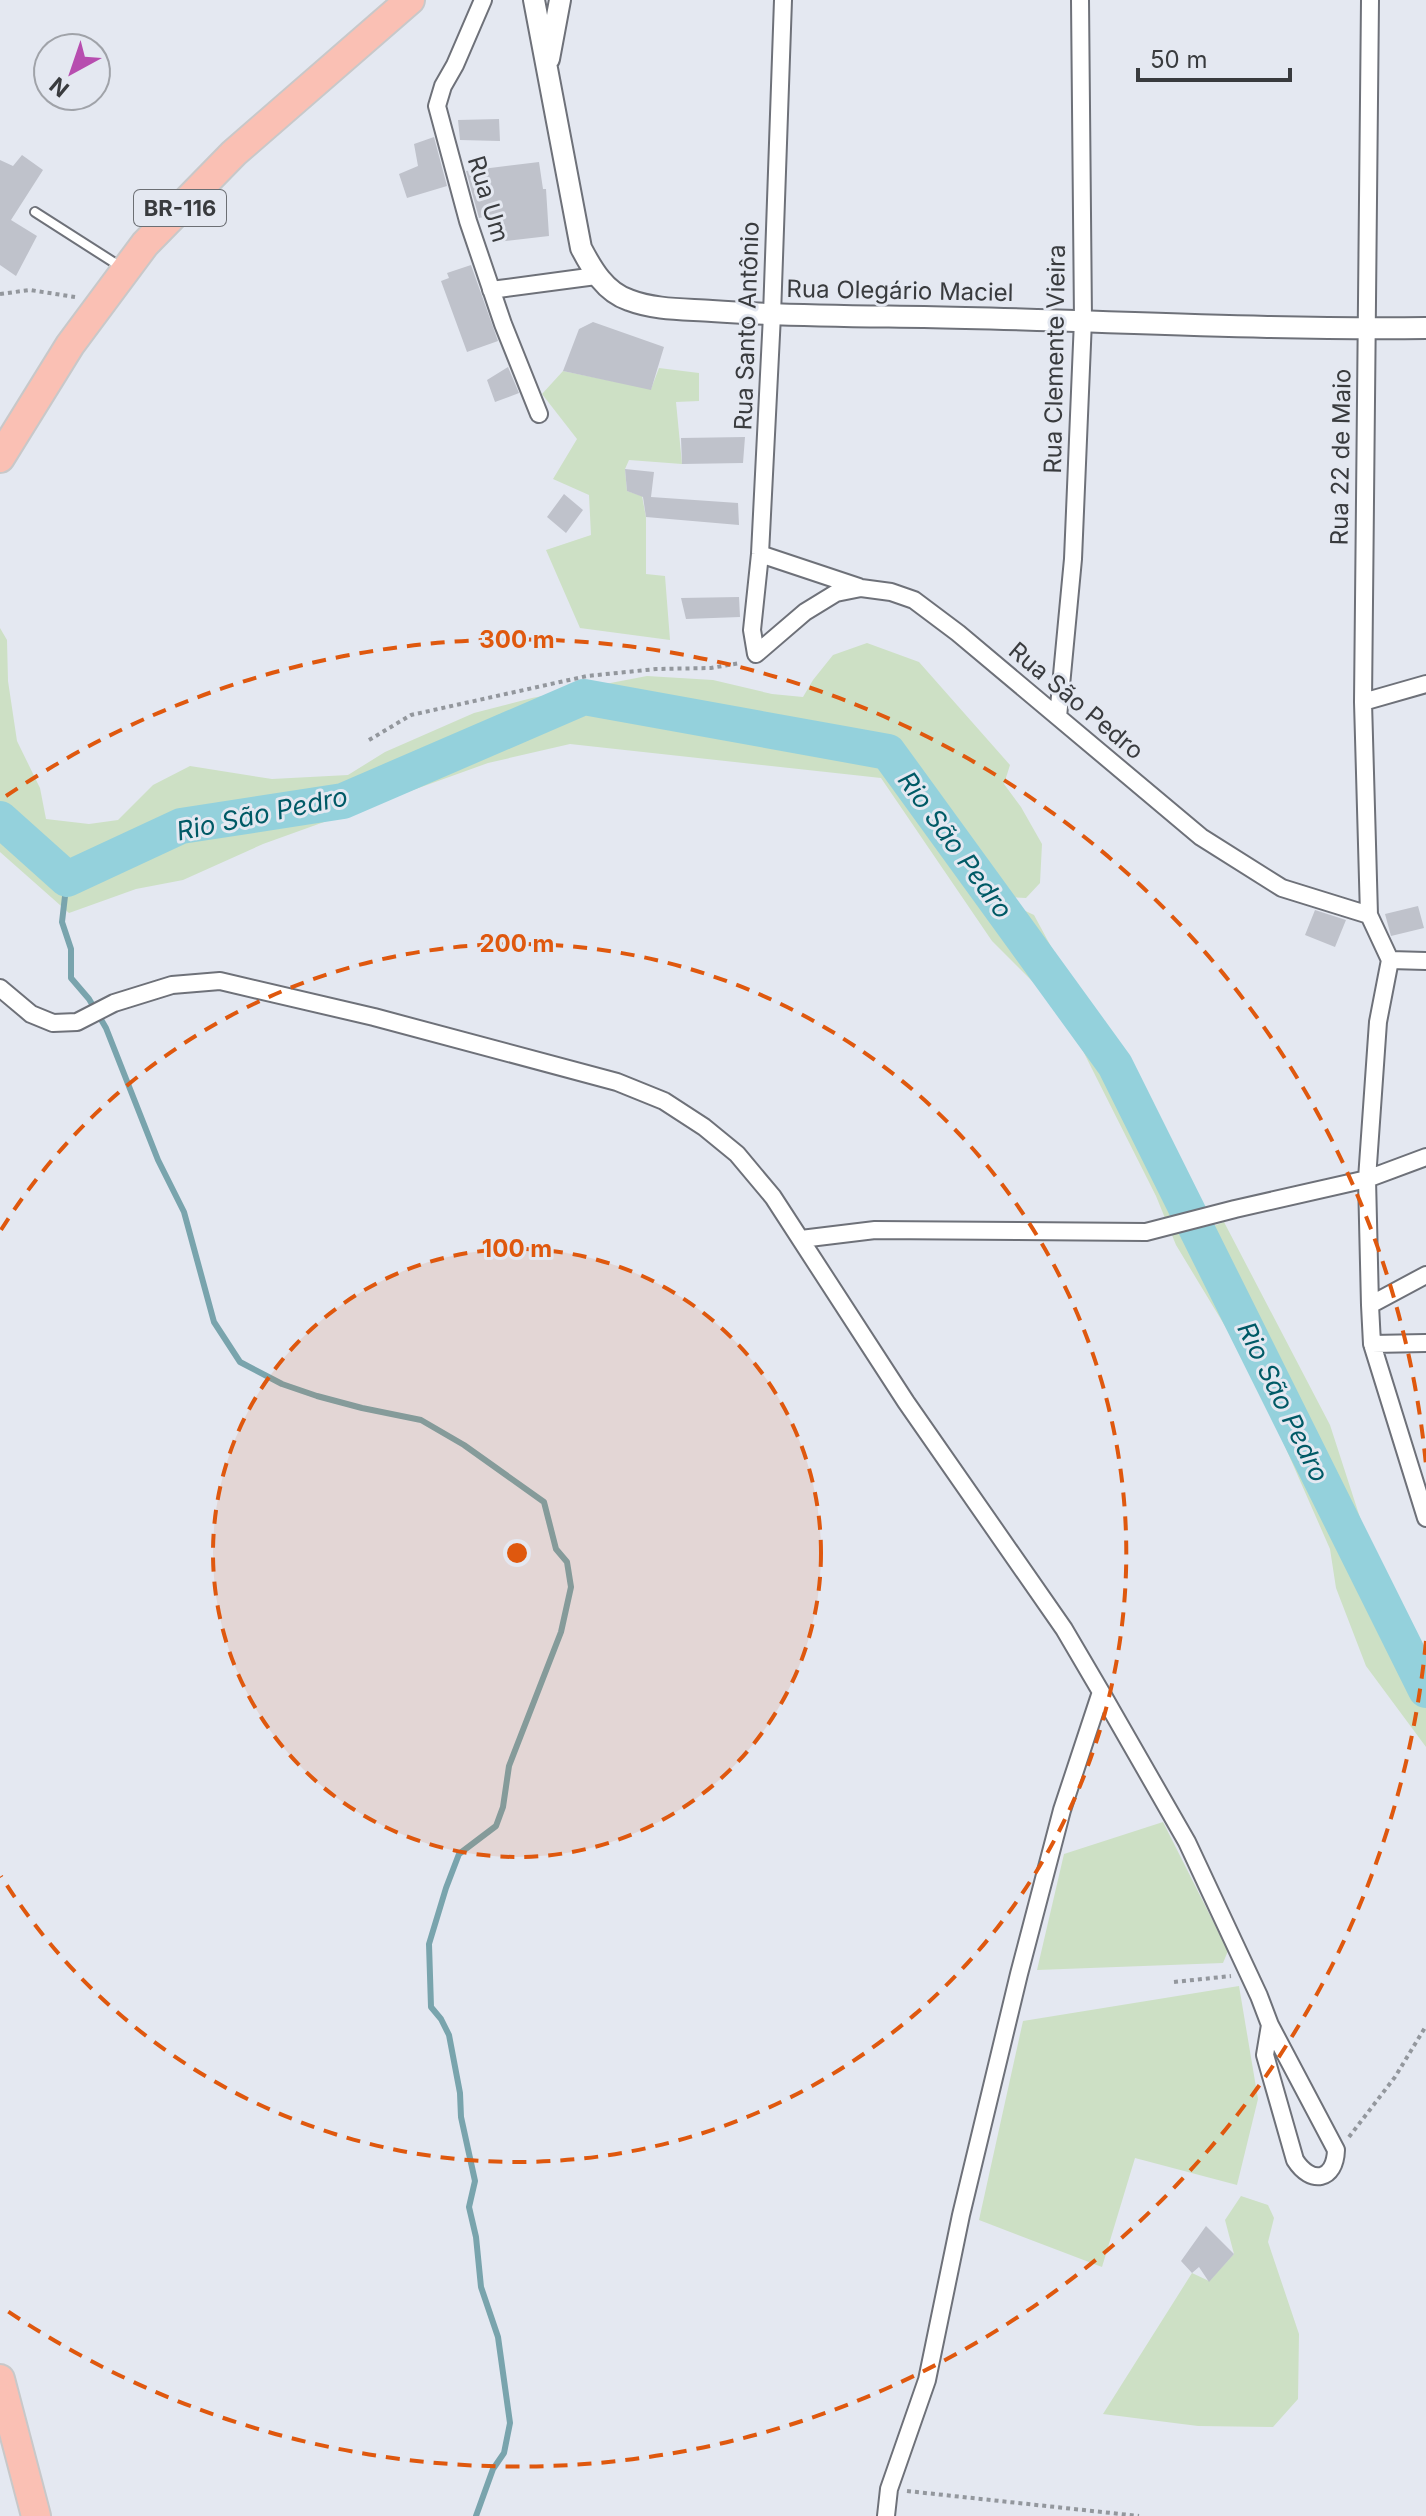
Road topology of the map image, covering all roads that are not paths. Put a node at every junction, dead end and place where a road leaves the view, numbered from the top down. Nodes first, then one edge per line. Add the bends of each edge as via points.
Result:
1 (410, 0) edge
2 (483, 0) edge
3 (534, 0) edge
4 (560, 0) edge
5 (783, 0) edge
6 (1080, 0) edge
7 (1370, 0) edge
8 (547, 70) junction
9 (35, 212) dead end
10 (125, 270) junction
11 (596, 276) junction
12 (491, 290) junction
13 (772, 315) junction
14 (1083, 320) junction
15 (1367, 328) junction
16 (1426, 328) edge
17 (539, 414) dead end
18 (0, 458) edge
19 (760, 554) junction
20 (861, 588) junction
21 (756, 654) joint
22 (1426, 684) edge
23 (1363, 702) junction
24 (1058, 717) junction
25 (1369, 915) junction
26 (1390, 960) junction
27 (1426, 961) edge
28 (0, 988) edge
29 (1426, 1157) edge
30 (1367, 1179) junction
31 (801, 1239) junction
32 (1426, 1275) edge
33 (1370, 1305) junction
34 (1426, 1343) edge
35 (1372, 1344) junction
36 (1426, 1518) edge
37 (1101, 1692) junction
38 (1270, 2025) junction
39 (0, 2379) edge
40 (36, 2516) edge
41 (886, 2516) edge

1 - 10 highway, BR-116 via 234,153
2 - 12 street, Rua Um via 437,106
3 - 8 street, Rua Olegário Maciel
4 - 8 street, Rua Olegário Maciel
5 - 13 street, Rua Santo Antônio
6 - 14 street, Rua Clemente Vieira
7 - 15 street, Rua 22 de Maio
8 - 11 street, Rua Olegário Maciel via 581,248
9 - 10 lane
10 - 18 highway, BR-116 via 70,345
11 - 12 street
11 - 13 street, Rua Olegário Maciel via 625,299 650,307
12 - 17 street, Rua Um
13 - 14 street, Rua Olegário Maciel
13 - 19 street, Rua Santo Antônio
14 - 15 street, Rua Olegário Maciel
14 - 24 street, Rua Clemente Vieira via 1073,559
15 - 16 street, Rua Olegário Maciel
15 - 23 street, Rua 22 de Maio
19 - 20 street
19 - 21 street, Rua Santo Antônio via 752,630
20 - 21 street, Rua São Pedro via 836,593 805,612
20 - 24 street, Rua São Pedro via 914,600
22 - 23 street
23 - 25 street, Rua 22 de Maio
24 - 25 street, Rua São Pedro via 1201,837 1282,888
25 - 26 street
26 - 27 street
26 - 30 street via 1377,1036
28 - 31 street via 31,1014 53,1023 77,1022 114,1003 172,985 220,981 617,1082 664,1101 737,1154
29 - 30 street
30 - 31 street via 1146,1232 875,1230
30 - 33 street
31 - 37 street
32 - 33 street
33 - 35 street
34 - 35 street
35 - 36 street
37 - 38 street via 1187,1842
37 - 41 street via 1062,1810 1015,1989 927,2380 889,2489
38 - 38 street via 1336,2150 1332,2170 1321,2176 1310,2176 1295,2160 1265,2055
39 - 40 highway

